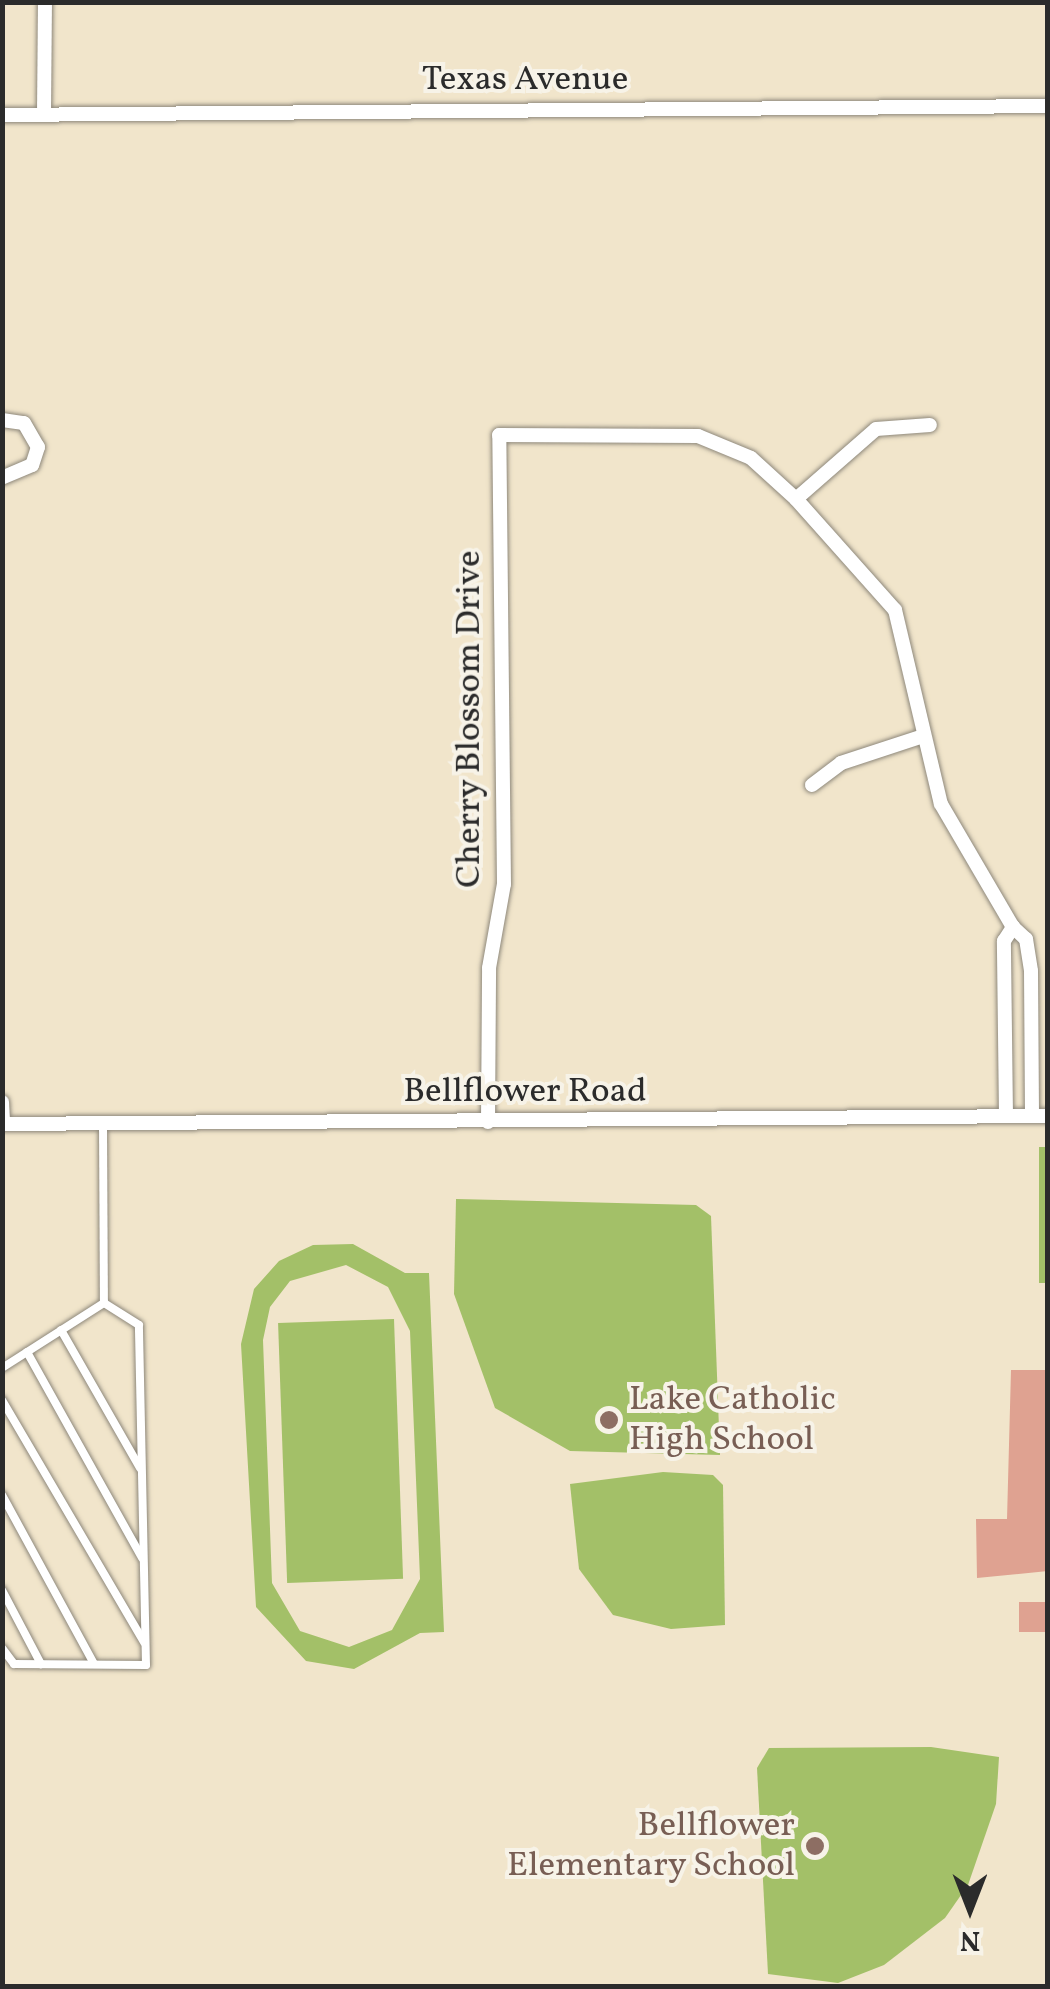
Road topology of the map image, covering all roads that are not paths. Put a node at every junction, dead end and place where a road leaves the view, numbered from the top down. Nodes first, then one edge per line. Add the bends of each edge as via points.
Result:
1 (45, 2) edge
2 (1048, 106) edge
3 (44, 114) junction
4 (2, 115) edge
5 (2, 420) edge
6 (930, 425) dead end
7 (2, 478) edge
8 (796, 499) junction
9 (920, 737) junction
10 (812, 785) dead end
11 (1013, 927) junction
12 (2, 1102) edge
13 (1006, 1116) junction
14 (1040, 1116) edge
15 (488, 1122) junction
16 (3, 1124) edge
17 (103, 1125) junction
18 (104, 1303) junction
19 (61, 1330) junction
20 (27, 1352) junction
21 (2, 1368) edge
22 (2, 1400) edge
23 (142, 1472) junction
24 (2, 1495) edge
25 (144, 1560) junction
26 (2, 1590) edge
27 (145, 1644) junction
28 (2, 1648) edge
29 (40, 1664) junction
30 (94, 1664) junction

1 - 3 street
2 - 3 street, Texas Avenue
3 - 4 street, Texas Avenue
5 - 7 street via 24,423 38,447 32,465
6 - 8 street via 876,429
8 - 9 street via 895,610
8 - 15 street, Cherry Blossom Drive via 750,458 698,436 499,435 504,884 489,968
9 - 10 street via 840,762
9 - 11 street via 948,824
11 - 13 street via 1004,941
11 - 14 street via 1026,939 1031,972
12 - 16 street
13 - 14 street, Bellflower Road
13 - 15 street, Bellflower Road
15 - 17 street, Bellflower Road
16 - 17 street, Bellflower Road
17 - 18 lane
18 - 19 lane
18 - 23 lane via 139,1326
19 - 20 lane
19 - 23 lane
20 - 21 lane
20 - 25 lane
22 - 27 lane
23 - 25 lane
24 - 30 lane
25 - 27 lane
26 - 29 lane
27 - 30 lane via 146,1664
28 - 29 lane via 14,1664
29 - 30 lane

